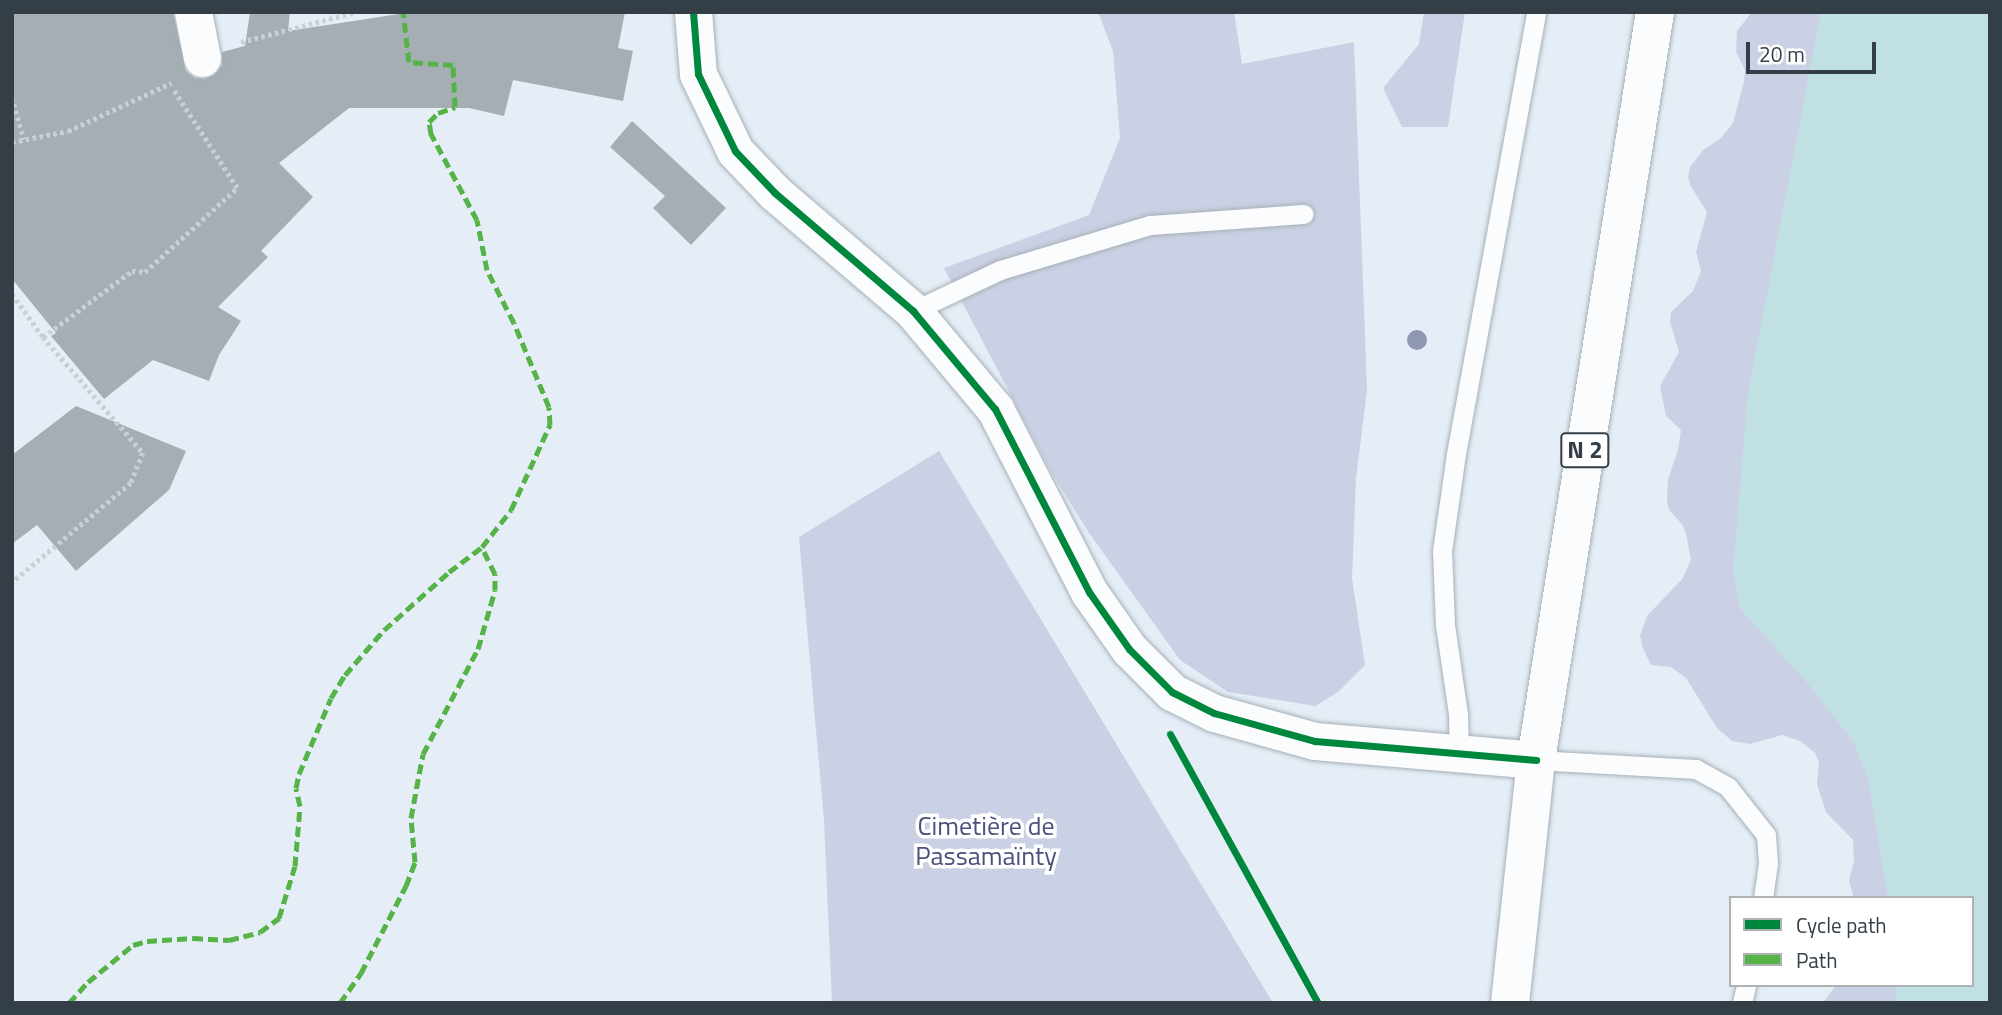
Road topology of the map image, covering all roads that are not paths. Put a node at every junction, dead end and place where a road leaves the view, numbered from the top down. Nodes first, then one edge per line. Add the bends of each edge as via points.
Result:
1 (193, 12) edge
2 (693, 12) edge
3 (1536, 12) edge
4 (1655, 12) edge
5 (202, 58) dead end
6 (1304, 214) dead end
7 (913, 311) junction
8 (1459, 754) junction
9 (1536, 760) junction
10 (1763, 896) edge
11 (1510, 1003) edge

1 - 5 street
2 - 7 street via 698,74 735,151 775,193
3 - 8 lane via 1442,551 1444,625 1458,714
4 - 9 main road, N 2
6 - 7 lane via 1150,225 1000,270
7 - 8 street via 995,409 1089,592 1129,649 1172,692 1214,713 1315,741
8 - 9 street
9 - 10 lane via 1696,769 1728,787 1766,835
9 - 11 main road, N 2

